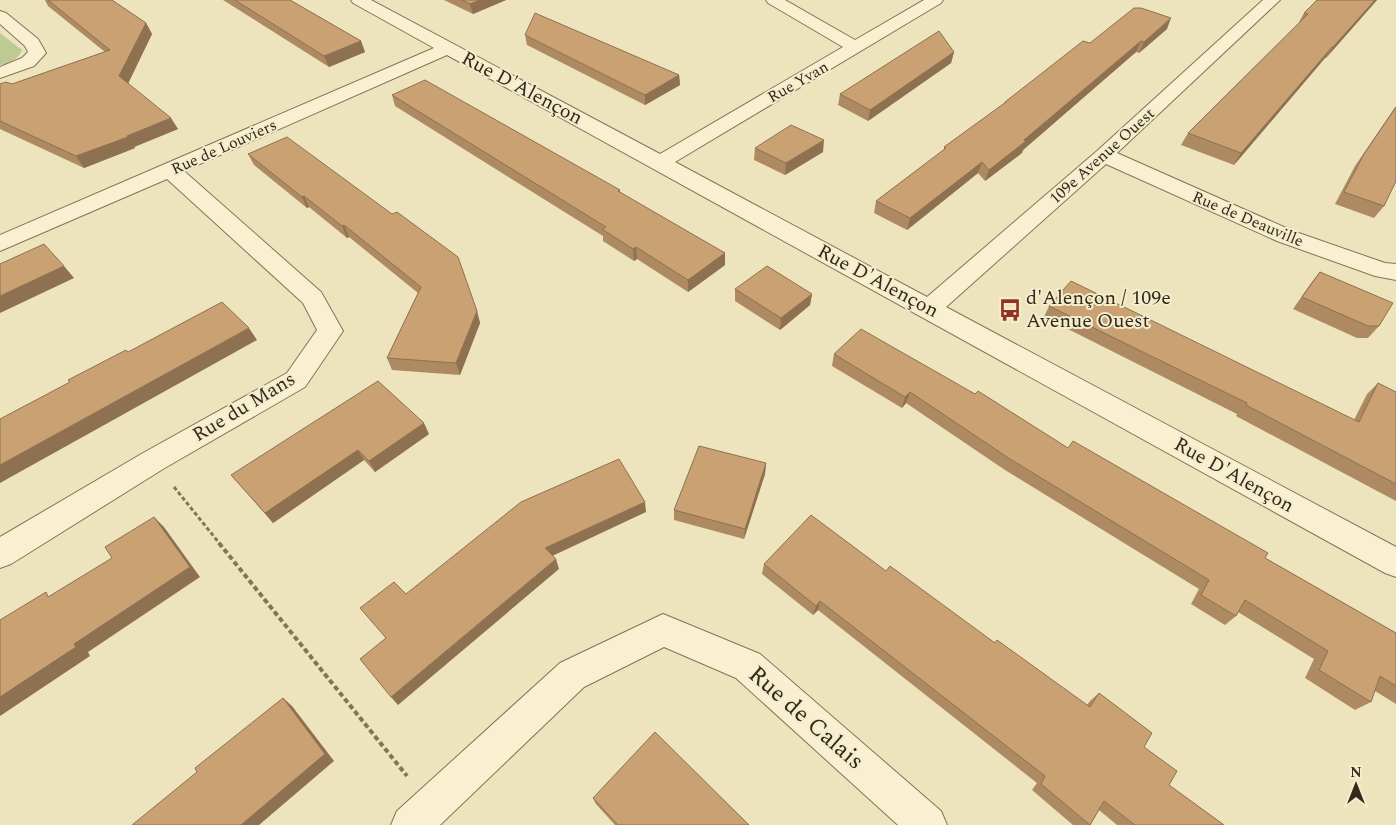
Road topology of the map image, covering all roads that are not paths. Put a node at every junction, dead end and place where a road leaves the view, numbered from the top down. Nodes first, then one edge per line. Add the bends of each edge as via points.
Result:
1 (359, 0) edge
2 (774, 0) edge
3 (935, 0) edge
4 (1272, 0) edge
5 (0, 16) edge
6 (448, 48) junction
7 (856, 48) junction
8 (0, 73) edge
9 (1104, 155) junction
10 (659, 163) junction
11 (170, 170) junction
12 (0, 244) edge
13 (1396, 272) edge
14 (929, 309) junction
15 (0, 554) edge
16 (1396, 563) edge
17 (421, 815) edge
18 (927, 825) edge

1 - 6 street, Rue D'Alençon
2 - 7 street
3 - 7 street, Rue Yvan
4 - 9 street, 109e Avenue Ouest
5 - 8 street via 32,43 37,54 28,62
6 - 10 street, Rue D'Alençon
6 - 11 street, Rue de Louviers
7 - 10 street, Rue Yvan
9 - 13 street, Rue de Deauville via 1284,236 1383,271
9 - 14 street, 109e Avenue Ouest
10 - 14 street, Rue D'Alençon
11 - 12 street, Rue de Louviers
11 - 15 street, Rue du Mans via 312,298 330,331 296,380 153,461
14 - 16 street, Rue D'Alençon
17 - 18 street, Rue de Calais via 572,675 663,630 748,666

